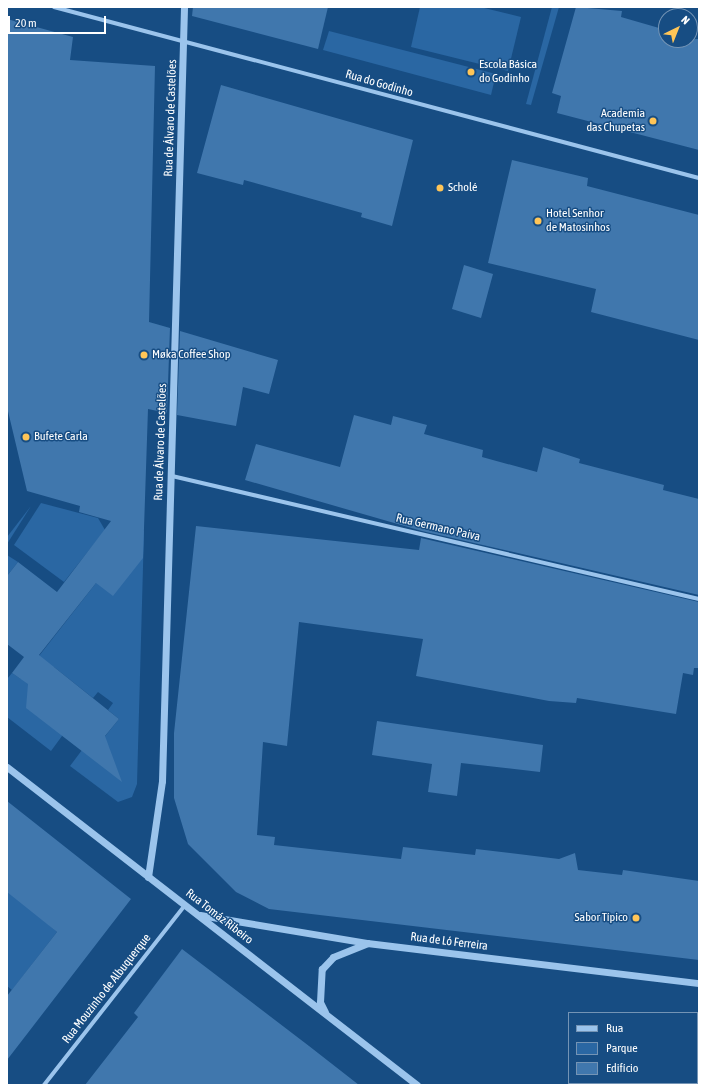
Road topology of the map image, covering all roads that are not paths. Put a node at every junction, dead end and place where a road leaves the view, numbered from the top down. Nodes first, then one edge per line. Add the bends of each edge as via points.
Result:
1 (54, 7) edge
2 (184, 7) edge
3 (184, 40) junction
4 (699, 178) edge
5 (172, 476) junction
6 (699, 599) edge
7 (7, 767) edge
8 (148, 877) junction
9 (185, 905) junction
10 (198, 914) junction
11 (367, 943) junction
12 (699, 983) edge
13 (325, 1014) junction
14 (44, 1085) edge
15 (417, 1085) edge

1 - 3 street, Rua do Godinho
2 - 3 street, Rua de Álvaro de Castelões
3 - 4 street, Rua do Godinho via 420,106
3 - 5 street, Rua de Álvaro de Castelões
5 - 6 street, Rua Germano Paiva
5 - 8 street, Rua de Álvaro de Castelões via 162,781
7 - 8 street, Rua Tomáz Ribeiro
8 - 9 street, Rua Tomáz Ribeiro
9 - 10 street, Rua Tomáz Ribeiro
9 - 14 street, Rua Mouzinho de Albuquerque
10 - 11 street, Rua de Ló Ferreira
10 - 13 street, Rua Tomáz Ribeiro
11 - 12 street, Rua de Ló Ferreira
11 - 13 street via 333,957 322,969 320,1002
13 - 15 street, Rua Tomáz Ribeiro

